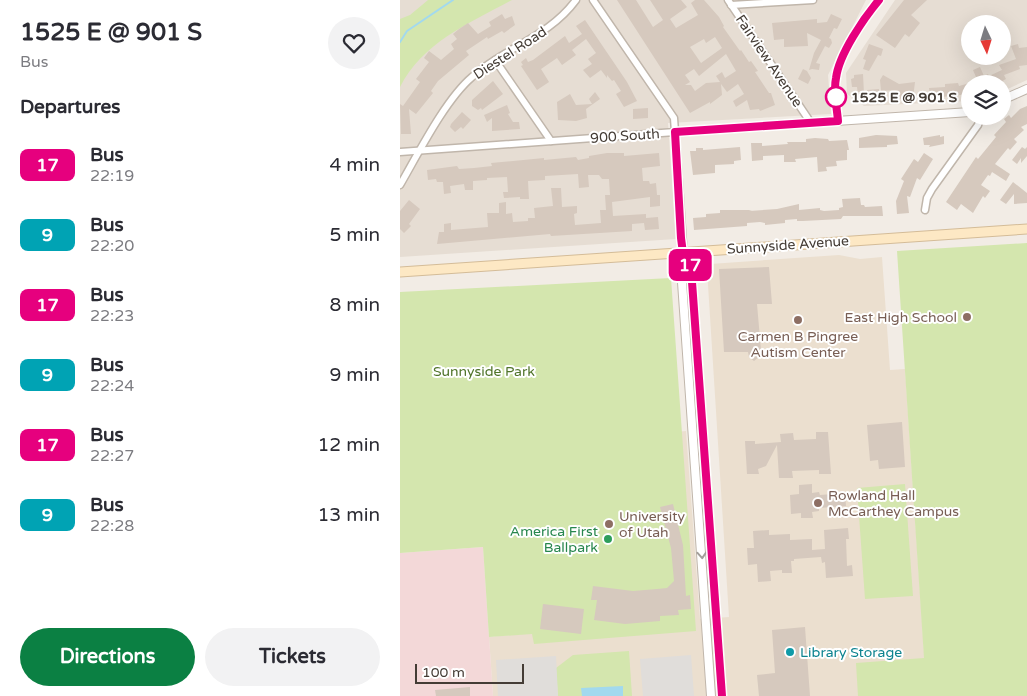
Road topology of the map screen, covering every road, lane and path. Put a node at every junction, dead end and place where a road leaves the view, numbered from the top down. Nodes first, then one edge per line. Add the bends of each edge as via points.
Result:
1 (576, 0) edge
2 (593, 0) edge
3 (813, 0) edge
4 (879, 0) edge
5 (730, 3) edge
6 (495, 60) junction
7 (1027, 89) edge
8 (1011, 96) edge
9 (961, 113) edge
10 (838, 121) junction
11 (811, 123) junction
12 (978, 125) edge
13 (675, 132) junction
14 (551, 141) junction
15 (421, 150) junction
16 (400, 152) edge
17 (400, 185) edge
18 (925, 210) dead end
19 (1027, 229) edge
20 (683, 253) junction
21 (400, 272) edge
22 (711, 696) edge
23 (722, 696) edge

1 - 6 street, Diestel Road via 548,28
2 - 13 street via 674,118
3 - 5 street
4 - 10 street via 862,21 837,72
5 - 11 street, Fairview Avenue
6 - 14 street
6 - 15 street, Diestel Road via 459,90
7 - 8 street
9 - 10 street, 900 South
10 - 11 street, 900 South
11 - 13 street, 900 South
12 - 18 street via 932,189
13 - 14 street, 900 South
13 - 20 street
14 - 15 street, 900 South
15 - 16 street, 900 South
15 - 17 street, Diestel Road
19 - 20 main road, Sunnyside Avenue
20 - 21 main road, Sunnyside Avenue
20 -> 22 street via 681,268
20 - 23 street via 691,268

